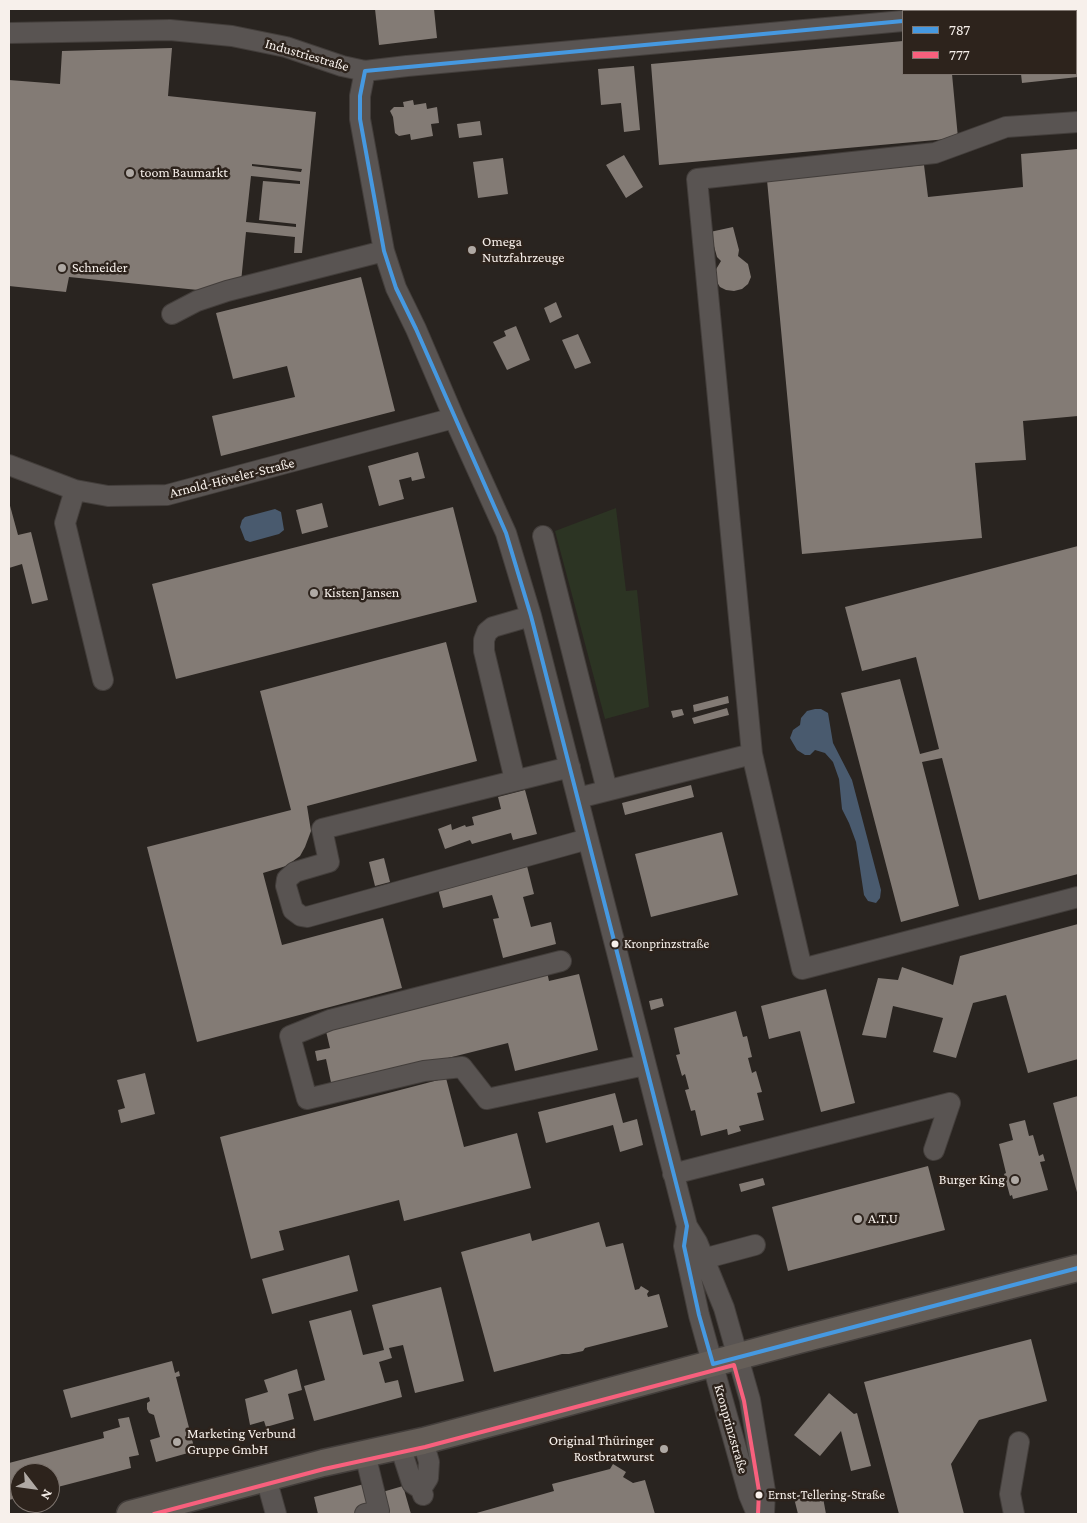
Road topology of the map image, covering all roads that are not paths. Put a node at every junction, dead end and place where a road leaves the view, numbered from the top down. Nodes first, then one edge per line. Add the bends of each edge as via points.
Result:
1 (1035, 9) edge
2 (1022, 10) edge
3 (902, 21) edge
4 (9, 33) edge
5 (365, 72) junction
6 (1078, 122) edge
7 (384, 251) junction
8 (172, 314) dead end
9 (454, 418) junction
10 (9, 465) edge
11 (75, 490) junction
12 (543, 536) dead end
13 (532, 616) junction
14 (103, 680) dead end
15 (752, 754) junction
16 (570, 766) junction
17 (516, 780) junction
18 (607, 790) junction
19 (578, 798) junction
20 (588, 839) junction
21 (1078, 898) edge
22 (561, 961) dead end
23 (645, 1065) junction
24 (934, 1150) dead end
25 (673, 1174) junction
26 (687, 1226) junction
27 (755, 1245) dead end
28 (703, 1259) junction
29 (1078, 1268) edge
30 (738, 1357) junction
31 (713, 1364) junction
32 (1020, 1442) dead end
33 (411, 1443) junction
34 (365, 1454) junction
35 (266, 1478) junction
36 (422, 1492) dead end
37 (130, 1514) edge
38 (276, 1514) edge
39 (365, 1514) edge
40 (757, 1514) edge
41 (764, 1514) edge
42 (1014, 1514) edge

1 - 2 street
3 - 5 street, Industriestraße
4 - 5 street, Industriestraße via 170,30 232,36 286,47
5 - 7 street, Kronprinzstraße via 360,119
6 - 15 street via 1006,127 935,153 697,178
7 - 8 street via 227,291
7 - 9 street, Kronprinzstraße via 396,288
9 - 11 street, Arnold-Höveler-Straße via 167,495 108,496
9 - 13 street, Kronprinzstraße via 506,533
10 - 11 street, Arnold-Höveler-Straße
11 - 14 street via 66,523
12 - 18 street
13 - 16 street, Kronprinzstraße
13 - 17 street via 493,626 484,640
15 - 18 street
15 - 21 street via 802,970
16 - 17 street
16 - 19 street, Kronprinzstraße
17 - 20 street via 322,829 329,862 290,875 286,886 293,910 307,916
18 - 19 street
19 - 20 street, Kronprinzstraße
20 - 23 street, Kronprinzstraße
22 - 23 street via 330,1020 290,1036 307,1099 424,1071 462,1067 487,1099
23 - 25 street, Kronprinzstraße
24 - 25 street via 950,1103
25 - 26 street, Kronprinzstraße
26 - 28 street, Kronprinzstraße
26 - 31 street, Kronprinzstraße via 684,1246
27 - 28 street
28 - 30 street, Kronprinzstraße via 724,1308
29 - 30 main road
30 - 31 main road
30 - 41 street, Kronprinzstraße via 750,1400 765,1490
31 - 33 main road
31 - 40 street, Kronprinzstraße
32 - 42 street via 1010,1494
33 - 34 main road
33 - 36 street via 412,1483
34 - 35 main road
34 - 39 street via 379,1511
35 - 37 main road
35 - 38 street

